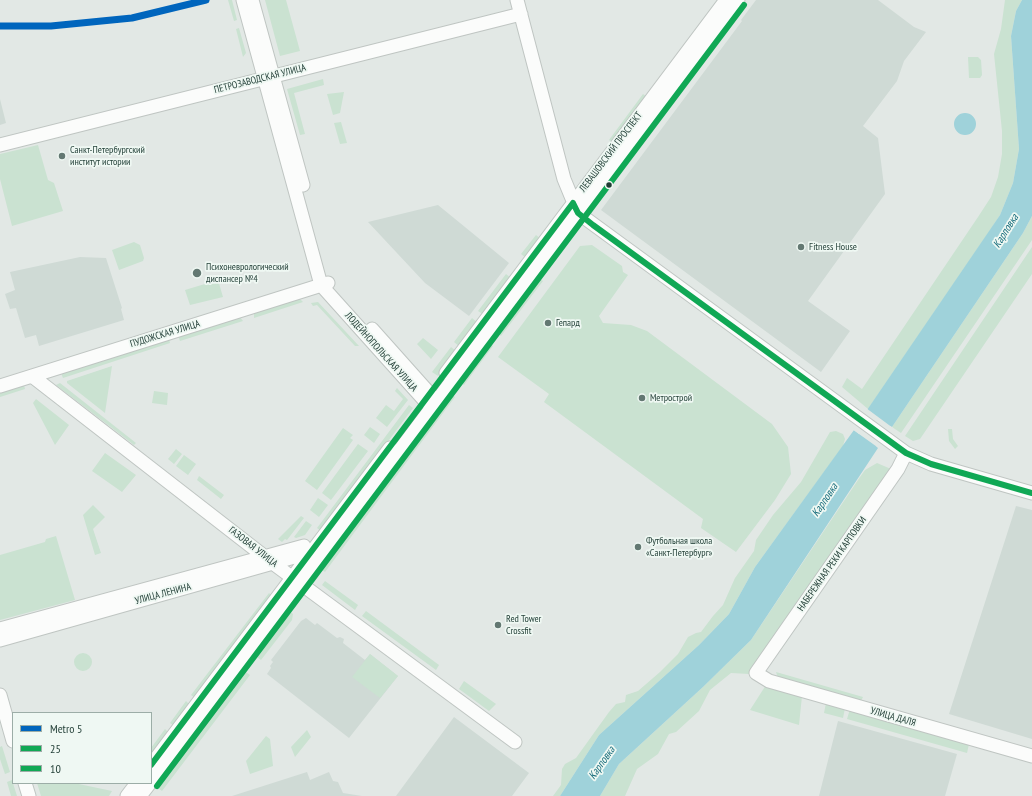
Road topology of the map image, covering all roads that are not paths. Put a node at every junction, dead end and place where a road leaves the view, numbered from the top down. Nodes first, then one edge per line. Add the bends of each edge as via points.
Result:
1 (243, 0) edge
2 (252, 0) edge
3 (517, 0) edge
4 (726, 0) edge
5 (738, 0) edge
6 (520, 14) junction
7 (269, 77) junction
8 (0, 145) edge
9 (576, 208) junction
10 (325, 284) junction
11 (32, 376) junction
12 (0, 386) edge
13 (430, 400) junction
14 (906, 453) junction
15 (1032, 493) edge
16 (322, 545) junction
17 (310, 553) junction
18 (270, 560) junction
19 (296, 580) junction
20 (0, 629) edge
21 (0, 640) edge
22 (756, 673) joint
23 (0, 695) edge
24 (8, 735) edge
25 (515, 742) dead end
26 (1032, 756) edge
27 (152, 764) edge
28 (152, 779) edge
29 (25, 784) edge
30 (136, 784) edge
31 (149, 784) edge
32 (29, 796) edge
33 (128, 796) edge
34 (140, 796) edge

1 - 7 street, ЛОДЕЙНОПОЛЬСКАЯ УЛИЦА
2 - 7 street, ЛОДЕЙНОПОЛЬСКАЯ УЛИЦА
3 - 6 street
4 - 9 street, ЛЕВАШОВСКИЙ ПРОСПЕКТ
5 - 9 street, ЛЕВАШОВСКИЙ ПРОСПЕКТ
6 - 7 street, ПЕТРОЗАВОДСКАЯ УЛИЦА
6 - 9 street via 564,179
7 - 8 street, ПЕТРОЗАВОДСКАЯ УЛИЦА
7 - 10 street, ЛОДЕЙНОПОЛЬСКАЯ УЛИЦА
9 - 13 street, ЛЕВАШОВСКИЙ ПРОСПЕКТ
9 - 14 street
10 - 11 street, ПУДОЖСКАЯ УЛИЦА
10 - 13 street, ЛОДЕЙНОПОЛЬСКАЯ УЛИЦА
11 - 12 street, ПУДОЖСКАЯ УЛИЦА
11 - 18 street, ГАЗОВАЯ УЛИЦА
13 - 16 street, ЛЕВАШОВСКИЙ ПРОСПЕКТ
14 - 15 street via 931,464
14 - 22 street, НАБЕРЕЖНАЯ РЕКИ КАРПОВКИ via 898,469
16 - 17 street, УЛИЦА ЛЕНИНА
16 - 18 street, УЛИЦА ЛЕНИНА
16 - 19 street, ЛЕВАШОВСКИЙ ПРОСПЕКТ
17 - 18 street, УЛИЦА ЛЕНИНА
17 - 19 street, ЛЕВАШОВСКИЙ ПРОСПЕКТ
18 - 19 street, ГАЗОВАЯ УЛИЦА
18 - 20 street, УЛИЦА ЛЕНИНА
18 - 21 street, УЛИЦА ЛЕНИНА
19 - 25 street, ГАЗОВАЯ УЛИЦА
19 - 27 street, ЛЕВАШОВСКИЙ ПРОСПЕКТ
19 - 28 street, ЛЕВАШОВСКИЙ ПРОСПЕКТ
22 - 26 street, УЛИЦА ДАЛЯ via 769,681
23 - 24 street
29 - 32 street
30 - 33 street
31 - 34 street, ЛЕВАШОВСКИЙ ПРОСПЕКТ

